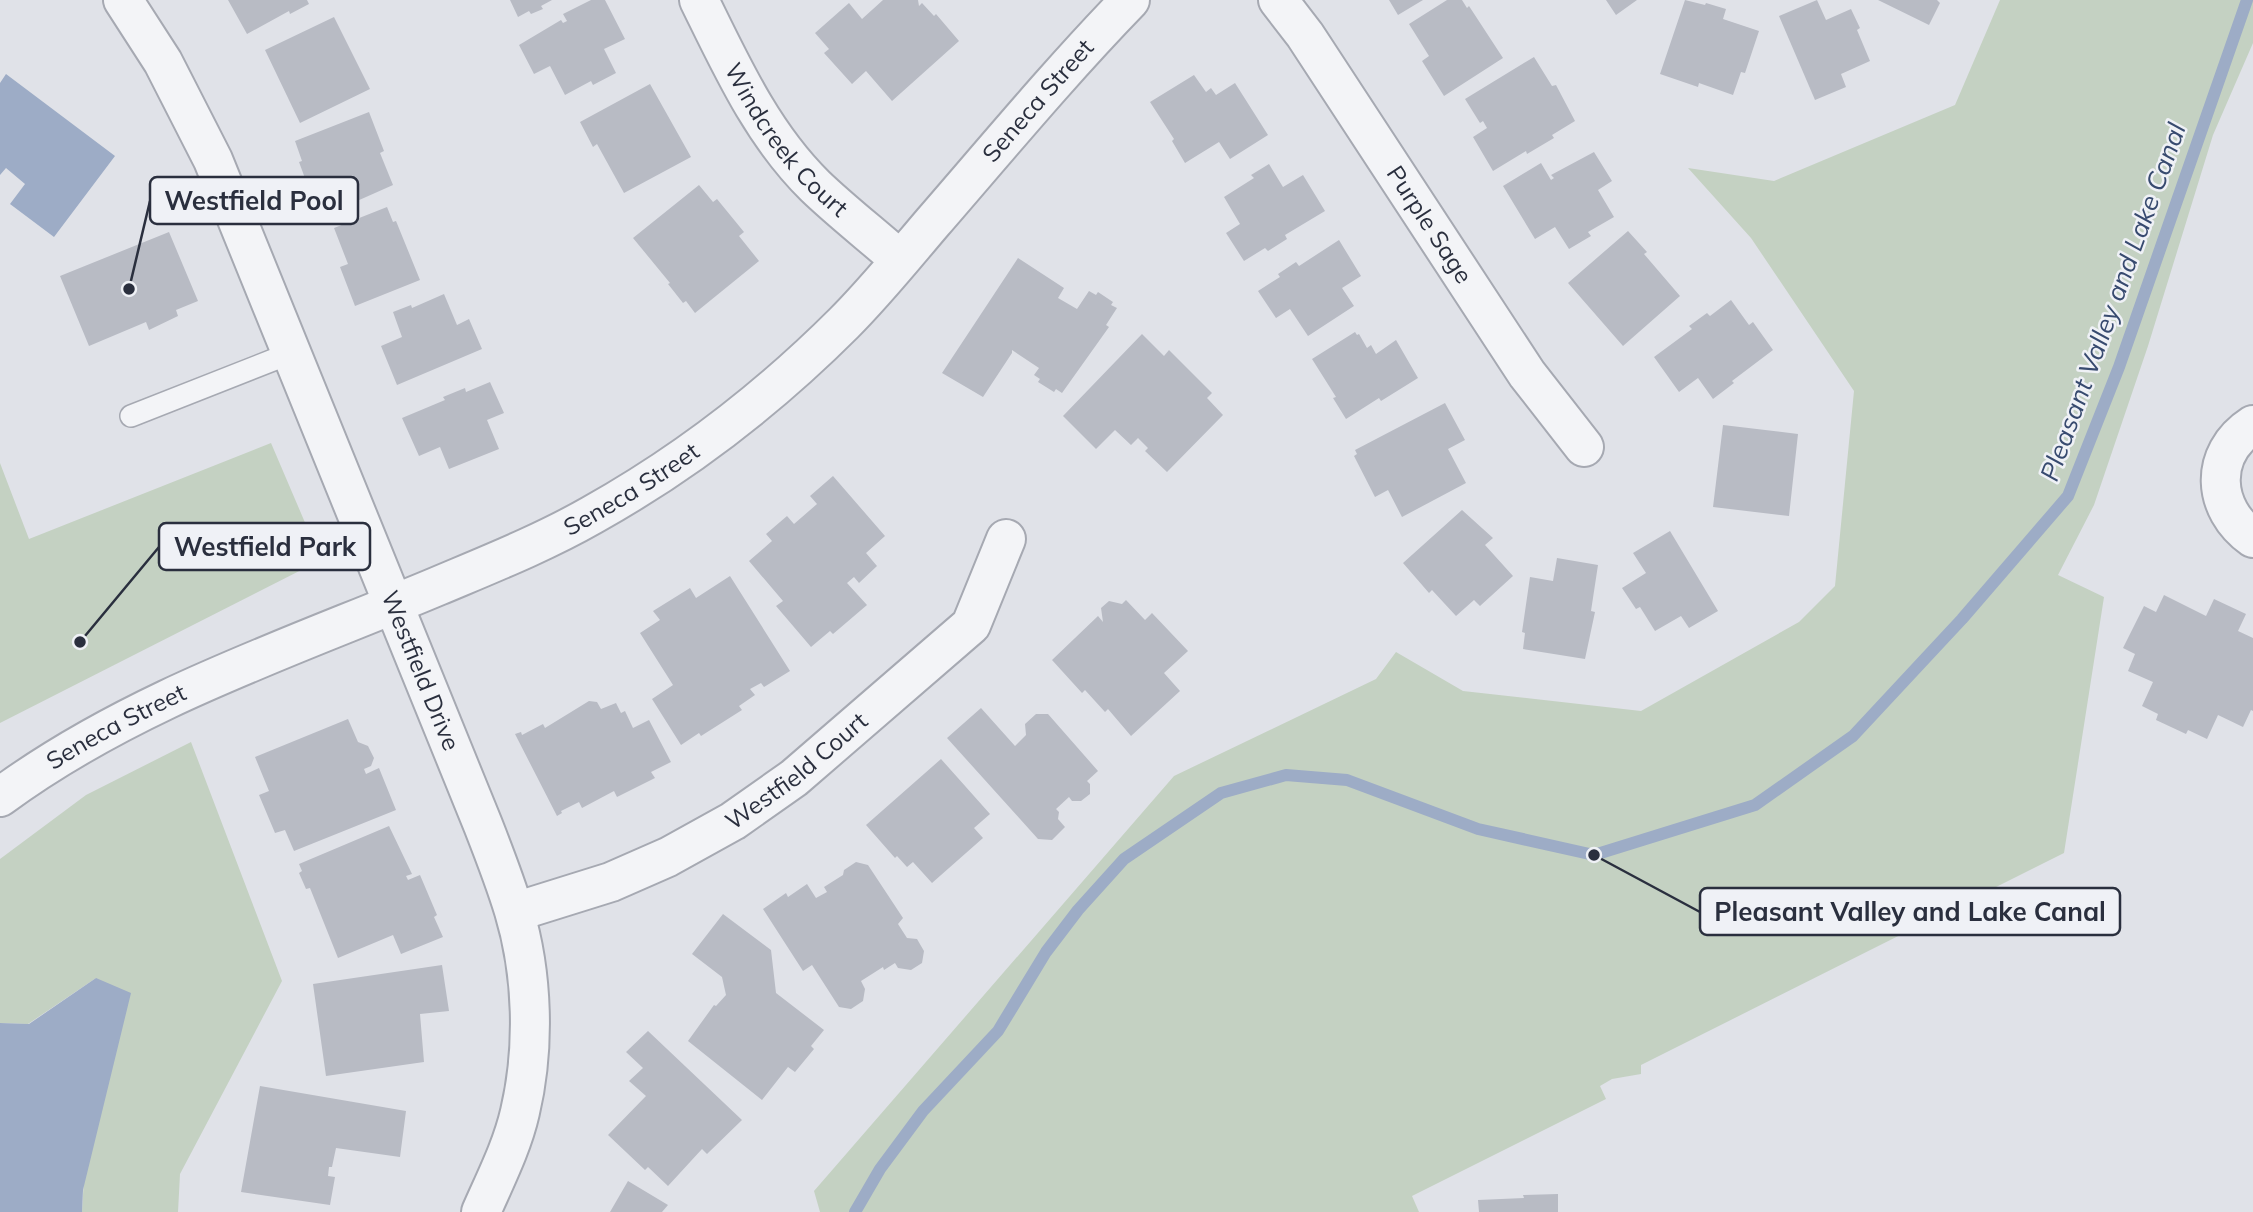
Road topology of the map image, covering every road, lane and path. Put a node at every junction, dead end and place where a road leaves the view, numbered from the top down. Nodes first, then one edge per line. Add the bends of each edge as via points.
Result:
1 (122, 0) edge
2 (699, 0) edge
3 (1130, 0) edge
4 (1278, 0) edge
5 (900, 260) junction
6 (291, 352) junction
7 (131, 416) dead end
8 (2253, 425) edge
9 (1584, 447) dead end
10 (2253, 538) edge
11 (1006, 539) dead end
12 (394, 605) junction
13 (0, 797) edge
14 (515, 912) junction
15 (481, 1212) edge

1 - 6 street, Westfield Drive via 163,62 213,160
2 - 5 street, Windcreek Court via 743,89 776,139 814,184
3 - 5 street, Seneca Street
4 - 9 street, Purple Sage via 1527,374
5 - 12 street, Seneca Street via 845,321 763,398 672,467 525,550
6 - 7 lane
6 - 12 street, Westfield Drive
8 - 10 street via 2229,448 2221,468 2220,490 2225,508
11 - 14 street, Westfield Court via 971,625 794,778 733,821 668,857 611,882
12 - 13 street, Seneca Street via 208,679 123,720
12 - 14 street, Westfield Drive
14 - 15 street, Westfield Drive via 528,995 528,1055 520,1113

